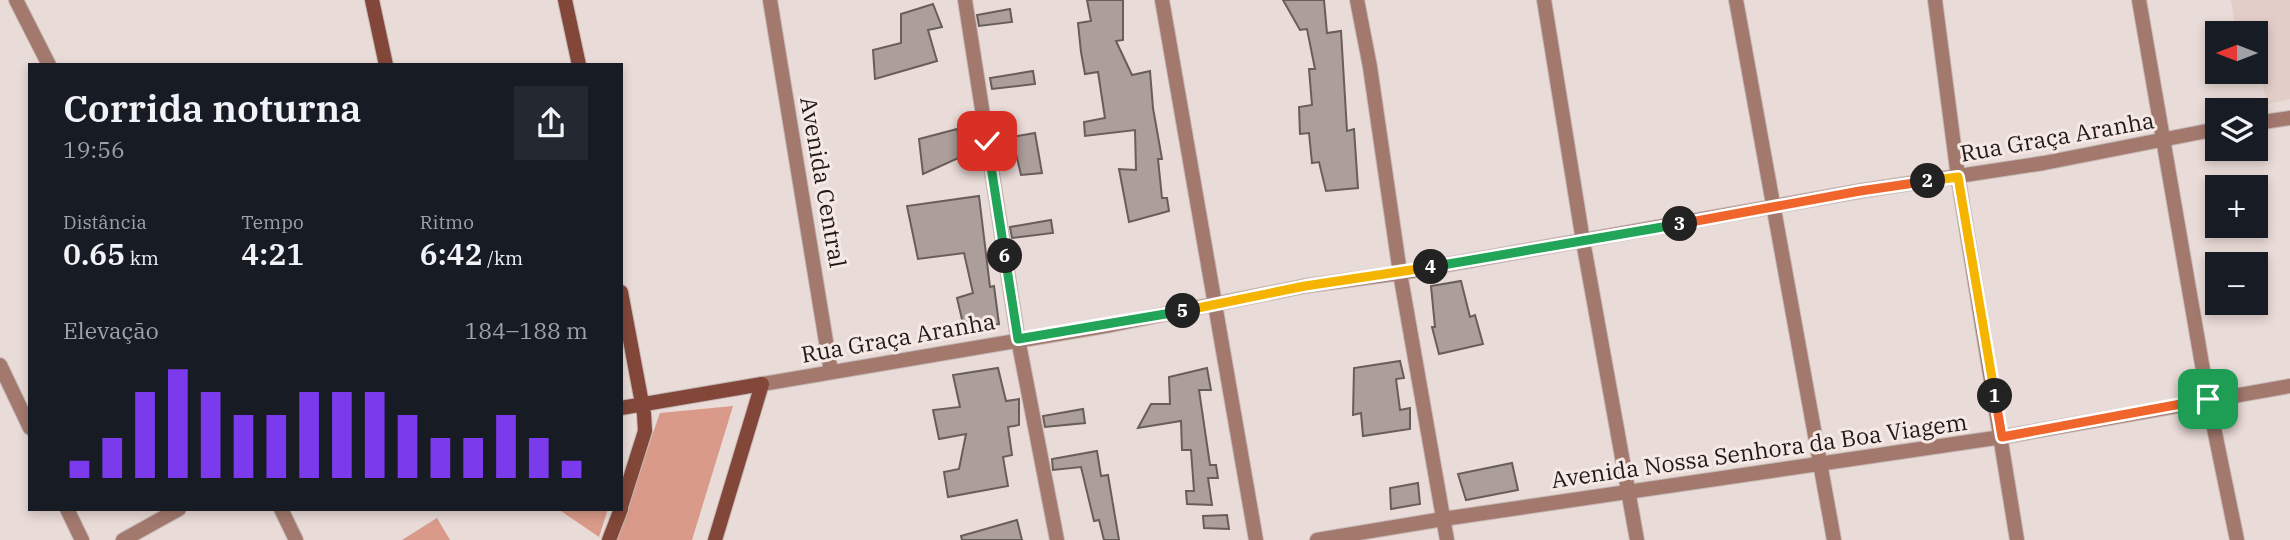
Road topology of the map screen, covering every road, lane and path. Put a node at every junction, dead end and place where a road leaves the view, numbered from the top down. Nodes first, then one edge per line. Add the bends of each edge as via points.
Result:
1 (16, 0) edge
2 (372, 0) edge
3 (565, 0) edge
4 (770, 0) edge
5 (965, 0) edge
6 (1162, 0) edge
7 (1357, 0) edge
8 (1544, 0) edge
9 (1736, 0) edge
10 (1935, 0) edge
11 (2139, 0) edge
12 (48, 63) edge
13 (386, 63) edge
14 (579, 63) edge
15 (2290, 118) edge
16 (2268, 121) edge
17 (2205, 132) edge
18 (2162, 139) junction
19 (1958, 177) junction
20 (1773, 207) junction
21 (1583, 241) junction
22 (1400, 273) junction
23 (623, 303) edge
24 (1215, 305) junction
25 (1018, 339) junction
26 (0, 365) edge
27 (831, 372) junction
28 (762, 384) junction
29 (2290, 386) edge
30 (2208, 399) junction
31 (642, 404) junction
32 (623, 408) edge
33 (28, 424) edge
34 (2002, 437) junction
35 (1820, 464) junction
36 (1629, 493) junction
37 (623, 502) edge
38 (69, 511) edge
39 (175, 511) edge
40 (282, 511) edge
41 (620, 511) edge
42 (1444, 519) junction
43 (82, 540) edge
44 (123, 540) edge
45 (296, 540) edge
46 (609, 540) edge
47 (715, 540) edge
48 (1057, 540) edge
49 (1256, 540) edge
50 (1317, 540) edge
51 (1447, 540) edge
52 (1637, 540) edge
53 (1834, 540) edge
54 (2017, 540) edge
55 (2237, 540) edge

1 - 12 street
2 - 13 main road
3 - 14 main road
4 - 27 street, Avenida Central
5 - 25 street
6 - 24 street
7 - 22 street
8 - 21 street
9 - 20 street
10 - 19 street
11 - 18 street
15 - 16 street
17 - 18 street, Rua Graça Aranha
18 - 19 street, Rua Graça Aranha
18 - 30 street
19 - 20 street, Rua Graça Aranha
19 - 34 street
20 - 21 street, Rua Graça Aranha
20 - 35 street
21 - 22 street, Rua Graça Aranha
21 - 36 street
22 - 24 street, Rua Graça Aranha
22 - 42 street
23 - 31 main road
24 - 25 street, Rua Graça Aranha
24 - 49 street
25 - 27 street, Rua Graça Aranha
25 - 48 street
26 - 33 street
27 - 28 street, Rua Graça Aranha
28 - 31 main road, Rua Graça Aranha
28 - 47 main road
29 - 30 street, Avenida Nossa Senhora da Boa Viagem
30 - 34 street, Avenida Nossa Senhora da Boa Viagem
30 - 55 street
31 - 32 main road, Rua Graça Aranha
31 - 37 main road via 645,431
34 - 35 street, Avenida Nossa Senhora da Boa Viagem
34 - 54 street
35 - 36 street, Avenida Nossa Senhora da Boa Viagem
35 - 53 street
36 - 42 street, Avenida Nossa Senhora da Boa Viagem
36 - 52 street
38 - 43 street
39 - 44 street
40 - 45 street
41 - 46 main road
42 - 50 street, Avenida Nossa Senhora da Boa Viagem
42 - 51 street

